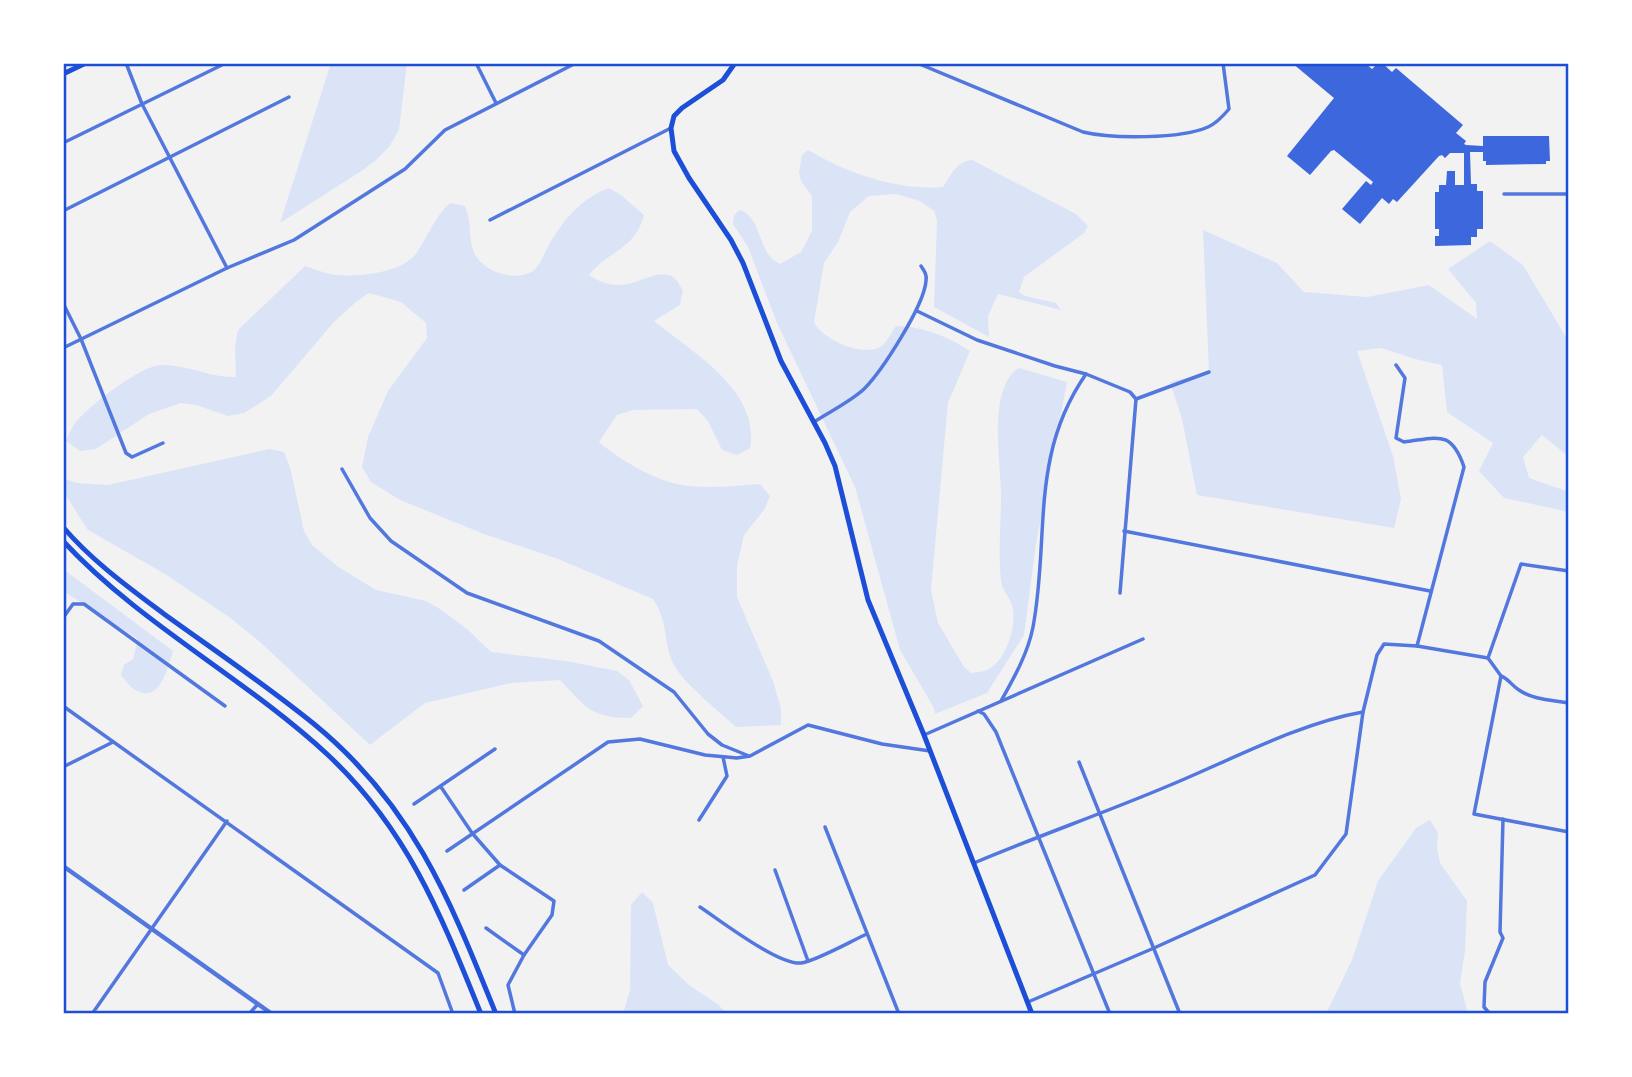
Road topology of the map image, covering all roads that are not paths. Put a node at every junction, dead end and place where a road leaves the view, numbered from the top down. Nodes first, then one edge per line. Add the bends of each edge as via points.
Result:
1 (86, 63) edge
2 (125, 63) edge
3 (226, 63) edge
4 (476, 63) edge
5 (576, 63) edge
6 (735, 63) edge
7 (917, 63) edge
8 (1223, 63) edge
9 (63, 74) edge
10 (289, 97) dead end
11 (496, 103) junction
12 (142, 104) junction
13 (671, 128) junction
14 (63, 143) edge
15 (169, 157) junction
16 (1504, 194) dead end
17 (1569, 194) edge
18 (63, 211) edge
19 (490, 220) dead end
20 (922, 267) dead end
21 (227, 268) junction
22 (63, 303) edge
23 (917, 311) junction
24 (81, 339) junction
25 (63, 348) edge
26 (1396, 365) dead end
27 (1209, 372) dead end
28 (1086, 374) junction
29 (1136, 399) junction
30 (814, 422) junction
31 (163, 443) dead end
32 (342, 469) dead end
33 (63, 527) edge
34 (1124, 531) junction
35 (63, 541) edge
36 (1569, 571) edge
37 (1430, 591) junction
38 (1120, 593) dead end
39 (63, 618) edge
40 (1143, 639) dead end
41 (1417, 646) junction
42 (1488, 658) junction
43 (1502, 676) junction
44 (1001, 701) junction
45 (1569, 703) edge
46 (63, 706) edge
47 (225, 706) dead end
48 (978, 711) junction
49 (1363, 712) junction
50 (924, 735) junction
51 (113, 741) junction
52 (495, 749) dead end
53 (930, 751) junction
54 (750, 756) junction
55 (723, 757) junction
56 (1079, 762) dead end
57 (63, 767) edge
58 (440, 787) junction
59 (414, 804) dead end
60 (1098, 813) junction
61 (699, 820) dead end
62 (1503, 820) junction
63 (227, 821) junction
64 (825, 827) dead end
65 (1569, 832) edge
66 (472, 833) junction
67 (1037, 836) junction
68 (447, 851) dead end
69 (974, 863) junction
70 (500, 865) junction
71 (63, 866) edge
72 (775, 870) dead end
73 (464, 890) dead end
74 (700, 907) dead end
75 (151, 928) junction
76 (486, 928) dead end
77 (867, 934) junction
78 (1154, 948) junction
79 (524, 955) junction
80 (808, 961) junction
81 (1094, 973) junction
82 (1028, 1002) junction
83 (258, 1004) junction
84 (92, 1014) edge
85 (249, 1014) edge
86 (272, 1014) edge
87 (453, 1014) edge
88 (481, 1014) edge
89 (496, 1014) edge
90 (515, 1014) edge
91 (899, 1014) edge
92 (1032, 1014) edge
93 (1110, 1014) edge
94 (1180, 1014) edge
95 (1490, 1014) edge

1 - 9 main road
2 - 12 street
3 - 12 street
4 - 11 street
5 - 11 street
6 - 13 main road via 723,80 674,116
7 - 8 street via 1104,137 1170,135 1209,127 1229,109
10 - 15 street
11 - 21 street via 445,130 405,169 294,240
12 - 14 street
12 - 15 street
13 - 19 street
13 - 30 main road via 678,160 732,240 781,361
15 - 18 street
15 - 21 street
16 - 17 street
20 - 23 street via 926,283
21 - 24 street
22 - 24 street
23 - 28 street via 977,340
23 - 30 street via 863,389
24 - 25 street
24 - 31 street via 126,453 132,457
26 - 37 street via 1405,378 1396,438 1404,442 1445,438 1458,451 1464,467
27 - 29 street
28 - 29 street via 1130,392
28 - 44 street via 1058,428 1046,478 1033,629 1017,674
29 - 34 street
30 - 50 main road via 835,466 868,600
32 - 54 street via 370,517 391,541 467,593 599,640 674,692 722,745
33 - 89 main road via 117,578 305,717 367,775 407,826 441,882
34 - 37 street
34 - 38 street
35 - 88 main road via 121,594 314,743 356,784 394,831 423,879
36 - 42 street via 1521,564
37 - 41 street
39 - 47 street via 74,604 84,604
40 - 44 street
41 - 42 street
41 - 49 street via 1384,644
42 - 43 street
43 - 45 street via 1531,696
43 - 62 street via 1474,814
44 - 48 street
46 - 51 street
48 - 50 street
48 - 67 street via 996,732
49 - 60 street via 1339,716
49 - 78 street via 1346,834 1315,875
50 - 53 main road
51 - 57 street
51 - 63 street
52 - 58 street
53 - 54 street via 808,725
53 - 69 main road
54 - 55 street
55 - 61 street via 727,776
55 - 66 street via 640,739 608,742
56 - 60 street
58 - 59 street
58 - 66 street
60 - 67 street
60 - 78 street
62 - 65 street
62 - 95 street via 1503,938 1485,982 1484,1007
63 - 75 street
63 - 87 street via 438,973
64 - 77 street
66 - 68 street
66 - 70 street
67 - 69 street
67 - 81 street
69 - 82 main road
70 - 73 street
70 - 79 street via 554,901 552,915
71 - 75 street
72 - 80 street
74 - 80 street via 792,963
75 - 83 street
75 - 84 street
76 - 79 street
77 - 80 street
77 - 91 street
78 - 81 street
78 - 94 street
79 - 90 street via 508,985
81 - 82 street
81 - 93 street
82 - 92 main road
83 - 85 street
83 - 86 street

